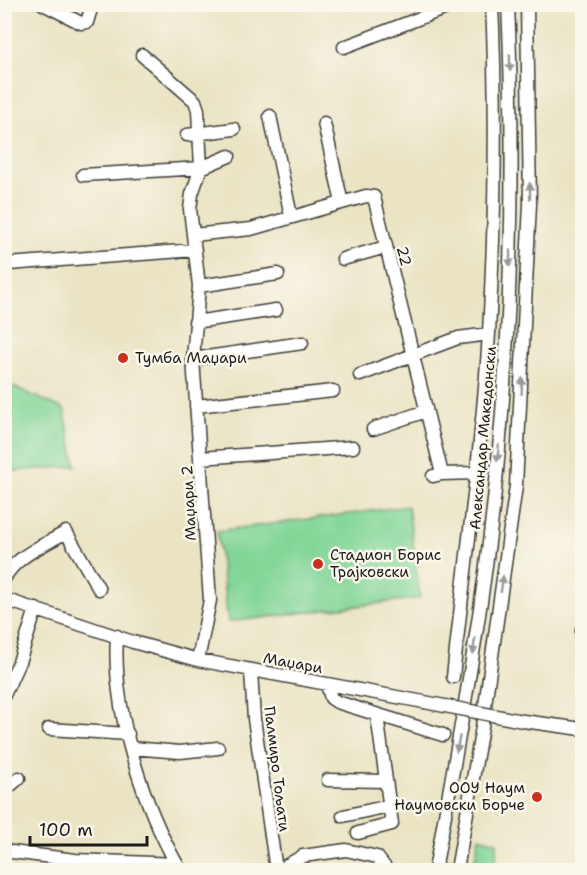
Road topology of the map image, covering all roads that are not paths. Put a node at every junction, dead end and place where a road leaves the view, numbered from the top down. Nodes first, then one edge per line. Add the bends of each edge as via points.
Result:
1 (43, 4) edge
2 (457, 4) edge
3 (492, 4) edge
4 (508, 4) edge
5 (527, 4) edge
6 (90, 9) dead end
7 (344, 47) dead end
8 (142, 55) dead end
9 (270, 116) dead end
10 (324, 123) dead end
11 (234, 129) dead end
12 (193, 135) junction
13 (229, 156) dead end
14 (201, 168) junction
15 (83, 176) dead end
16 (342, 203) junction
17 (291, 216) junction
18 (194, 235) junction
19 (386, 247) junction
20 (195, 250) junction
21 (343, 259) dead end
22 (4, 269) edge
23 (278, 274) dead end
24 (199, 286) junction
25 (276, 310) dead end
26 (195, 322) junction
27 (489, 334) junction
28 (302, 343) dead end
29 (413, 354) junction
30 (193, 359) junction
31 (360, 375) dead end
32 (333, 391) dead end
33 (195, 406) junction
34 (426, 411) junction
35 (373, 429) dead end
36 (353, 447) dead end
37 (200, 458) junction
38 (476, 473) junction
39 (4, 579) edge
40 (99, 589) dead end
41 (4, 599) edge
42 (36, 609) junction
43 (582, 629) edge
44 (117, 636) junction
45 (582, 636) edge
46 (198, 660) junction
47 (251, 671) junction
48 (453, 677) dead end
49 (327, 685) junction
50 (4, 695) edge
51 (377, 715) junction
52 (49, 729) dead end
53 (582, 729) edge
54 (128, 734) junction
55 (443, 735) dead end
56 (132, 748) junction
57 (218, 748) dead end
58 (19, 777) dead end
59 (328, 780) dead end
60 (386, 781) junction
61 (4, 791) edge
62 (389, 806) junction
63 (343, 816) dead end
64 (358, 833) dead end
65 (4, 851) edge
66 (76, 865) edge
67 (179, 867) edge
68 (277, 870) edge
69 (387, 870) edge
70 (435, 870) edge
71 (457, 870) edge

1 - 6 street via 81,23 87,22
2 - 7 street
3 - 27 street via 495,172
4 -> 70 street, Александар Македонски via 511,176 503,399 474,650
71 -> 5 street via 516,486 530,204
8 - 12 street via 195,101
9 - 17 street
10 - 16 street
11 - 12 street
12 - 14 street
13 - 14 street
14 - 15 street
14 - 18 street via 191,201
16 - 17 street, 22
16 - 19 street, 22 via 374,197
17 - 18 street, 22 via 251,230
18 - 20 street
19 - 21 street
19 - 29 street, 22
20 - 22 street via 45,260 8,264
20 - 24 street
23 - 24 street
24 - 26 street
25 - 26 street
26 - 30 street
27 - 29 street via 458,339
27 - 38 street
28 - 30 street
29 - 31 street
29 - 34 street, 22
30 - 33 street
32 - 33 street
33 - 37 street
34 - 35 street
34 - 38 street, 22 via 438,475
36 - 37 street, Маџари 2
37 - 46 street, Маџари 2 via 210,600
38 - 48 street
39 - 40 street via 13,564 66,532
41 - 42 street, Маџари
42 - 44 street, Маџари
42 - 50 street
43 - 45 street
44 - 46 street, Маџари
44 - 54 street via 118,678
46 - 47 street, Маџари
47 - 49 street, Маџари
47 - 68 street, Палмиро Тољати via 254,719
49 - 51 street via 331,698
49 - 53 street, Маџари, bridge
51 - 55 street
51 - 60 street
52 - 54 street
54 - 56 street
56 - 57 street via 180,753
56 - 67 street via 151,809
58 - 61 street
59 - 60 street
60 - 62 street
62 - 63 street
62 - 64 street via 392,824
65 - 66 street
66 - 67 street
68 - 69 street via 303,856 346,850 377,857

